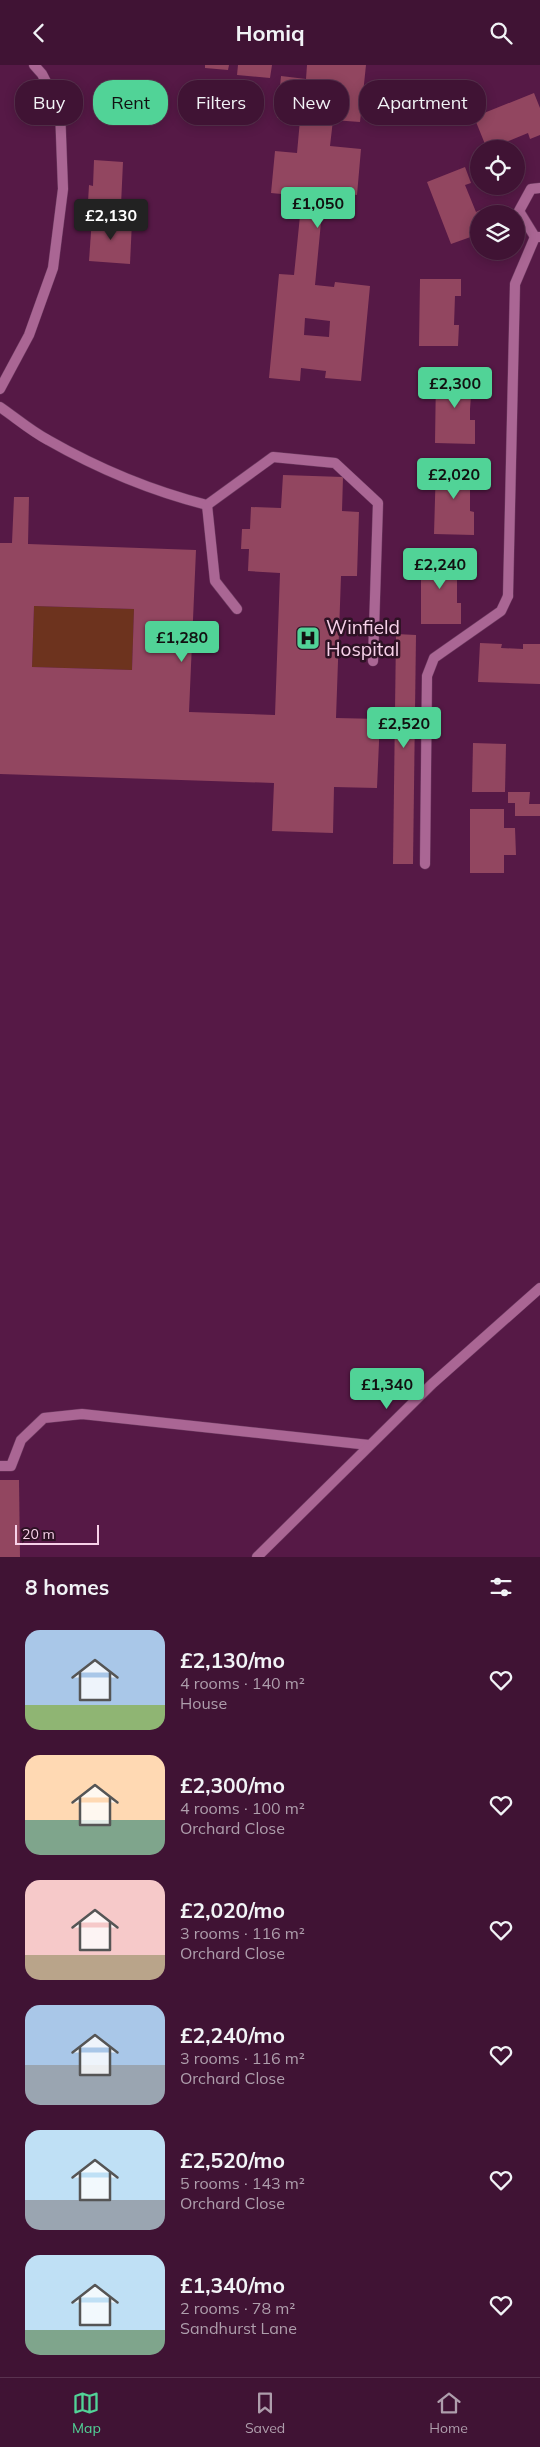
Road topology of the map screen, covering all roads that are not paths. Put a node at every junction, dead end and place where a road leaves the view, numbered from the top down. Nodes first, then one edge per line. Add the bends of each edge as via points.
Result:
1 (34, 65) edge
2 (540, 188) edge
3 (538, 237) edge
4 (0, 389) edge
5 (0, 407) edge
6 (207, 505) junction
7 (238, 609) dead end
8 (373, 661) dead end
9 (425, 864) dead end
10 (540, 1288) edge
11 (369, 1445) junction
12 (0, 1466) edge
13 (257, 1557) edge

1 - 4 street via 60,109 62,189 53,267 29,335
2 - 3 street via 531,189 519,211
3 - 9 street via 514,284 508,596 501,611 434,658 429,666
5 - 6 street via 46,439 94,464 179,498
6 - 7 street via 215,581
6 - 8 street via 273,457 335,463 378,503
10 - 11 street
11 - 12 street via 82,1414 44,1418 21,1440 11,1465
11 - 13 street

